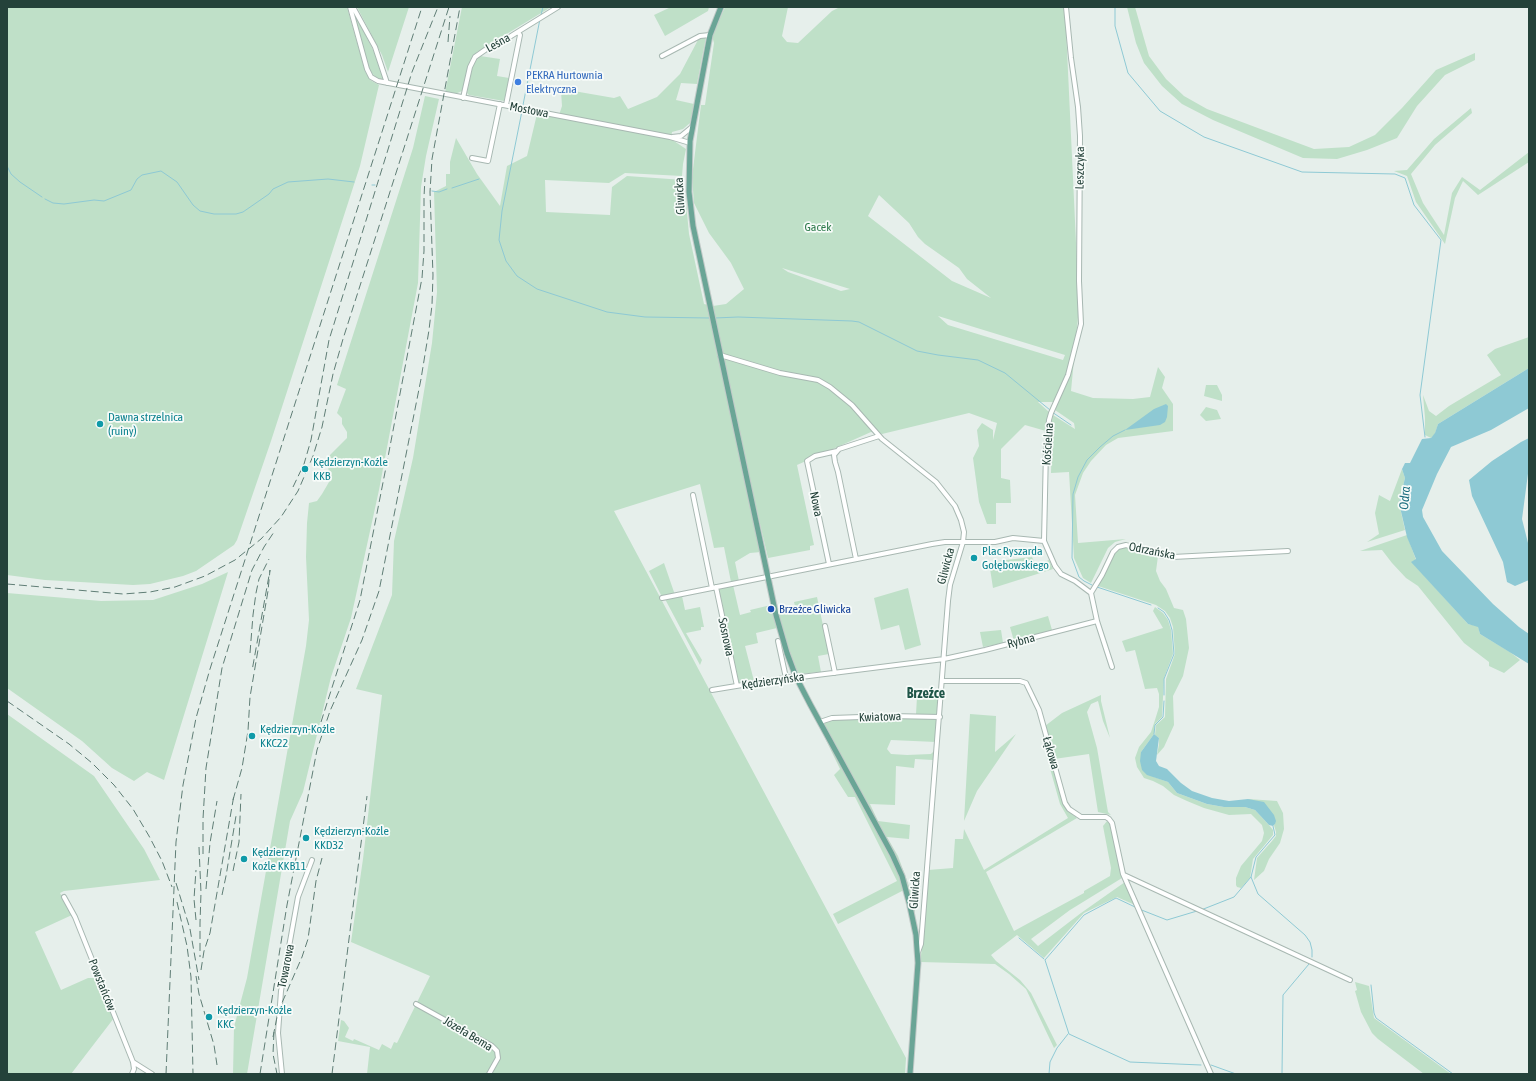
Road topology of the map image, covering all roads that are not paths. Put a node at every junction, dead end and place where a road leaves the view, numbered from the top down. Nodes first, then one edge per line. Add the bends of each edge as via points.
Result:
1 (350, 7) edge
2 (353, 7) edge
3 (558, 7) edge
4 (721, 7) edge
5 (1066, 7) edge
6 (518, 32) junction
7 (710, 35) junction
8 (662, 56) dead end
9 (388, 83) junction
10 (462, 98) junction
11 (500, 104) junction
12 (506, 105) junction
13 (693, 126) junction
14 (681, 136) junction
15 (670, 137) junction
16 (690, 142) junction
17 (472, 158) dead end
18 (1080, 329) joint
19 (720, 355) junction
20 (873, 429) junction
21 (879, 436) junction
22 (870, 438) junction
23 (837, 451) junction
24 (823, 455) junction
25 (835, 462) junction
26 (693, 495) dead end
27 (1044, 540) junction
28 (963, 542) junction
29 (1288, 552) dead end
30 (856, 559) junction
31 (829, 564) junction
32 (768, 577) junction
33 (714, 588) junction
34 (1091, 593) junction
35 (662, 598) dead end
36 (1097, 621) junction
37 (825, 626) dead end
38 (778, 641) dead end
39 (944, 659) junction
40 (1112, 667) dead end
41 (835, 673) junction
42 (796, 677) junction
43 (786, 678) junction
44 (942, 681) junction
45 (737, 686) junction
46 (712, 690) dead end
47 (940, 717) junction
48 (820, 722) junction
49 (312, 860) dead end
50 (1124, 875) junction
51 (64, 897) dead end
52 (923, 921) junction
53 (914, 922) junction
54 (918, 952) junction
55 (1350, 980) dead end
56 (416, 1004) dead end
57 (133, 1062) junction
58 (132, 1074) edge
59 (152, 1074) edge
60 (282, 1074) edge
61 (489, 1074) edge
62 (910, 1074) edge
63 (1211, 1074) edge

1 - 9 street, Mostowa via 368,73 374,79
2 - 9 street via 375,47
3 - 6 street, Leśna
4 - 7 main road, Gliwicka
5 - 18 street, Leszczyka via 1080,136
6 - 10 street, Leśna via 475,58
6 - 12 street via 520,35
7 - 8 street via 700,36
7 - 13 main road, Gliwicka
9 - 10 street, Mostowa
10 - 11 street, Mostowa
11 - 12 street, Mostowa
11 - 17 street via 488,161
12 - 15 street, Mostowa
13 - 14 street
13 - 16 main road, Gliwicka
14 - 15 street, Mostowa
14 - 16 street via 688,138
15 - 16 street, Mostowa
16 - 19 main road, Gliwicka via 691,215
18 - 27 street, Kościelna via 1068,375 1052,411 1046,450
19 - 20 street, Gliwicka via 780,373 818,380 841,395
19 - 32 main road, Gliwicka
20 - 21 street, Gliwicka
20 - 22 street
21 - 22 street, Nowa
21 - 28 street, Gliwicka via 944,491 961,520
22 - 23 street, Nowa
23 - 24 street, Nowa
23 - 25 street via 834,454
24 - 25 street
24 - 31 street, Nowa via 807,461
25 - 30 street
26 - 33 street
27 - 28 street via 1013,538 995,542
27 - 34 street via 1061,574
28 - 30 street via 932,544
28 - 39 street, Gliwicka via 950,585
29 - 34 street, Odrzańska via 1173,557 1126,545 1112,552
30 - 31 street
31 - 32 street
32 - 33 street
32 - 42 main road, Gliwicka via 781,636
33 - 35 street
33 - 45 street, Sosnowa
34 - 36 street
36 - 39 street, Rybna
36 - 40 street
37 - 41 street
38 - 43 street
39 - 41 street, Kędzierzyńska
39 - 44 street, Gliwicka
41 - 42 street, Kędzierzyńska
42 - 43 street, Kędzierzyńska
42 - 48 main road, Gliwicka
43 - 45 street, Kędzierzyńska
44 - 47 street, Gliwicka
44 - 50 street, Łąkowa via 1026,683 1038,710 1065,803 1081,817 1101,816 1109,819
45 - 46 street, Kędzierzyńska
47 - 48 street, Kwiatowa via 832,718
47 - 52 street, Gliwicka
48 - 53 main road, Gliwicka via 894,859
49 - 60 street, Towarowa via 298,897 281,991 278,1033
50 - 55 street
50 - 63 street
51 - 57 street, Powstańców via 75,917
52 - 53 street, Gliwicka
52 - 54 street, Gliwicka
53 - 54 main road, Gliwicka
54 - 62 main road, Gliwicka
56 - 61 street, Józefa Bema via 495,1048 498,1058
57 - 58 street, Powstańców
57 - 59 street

